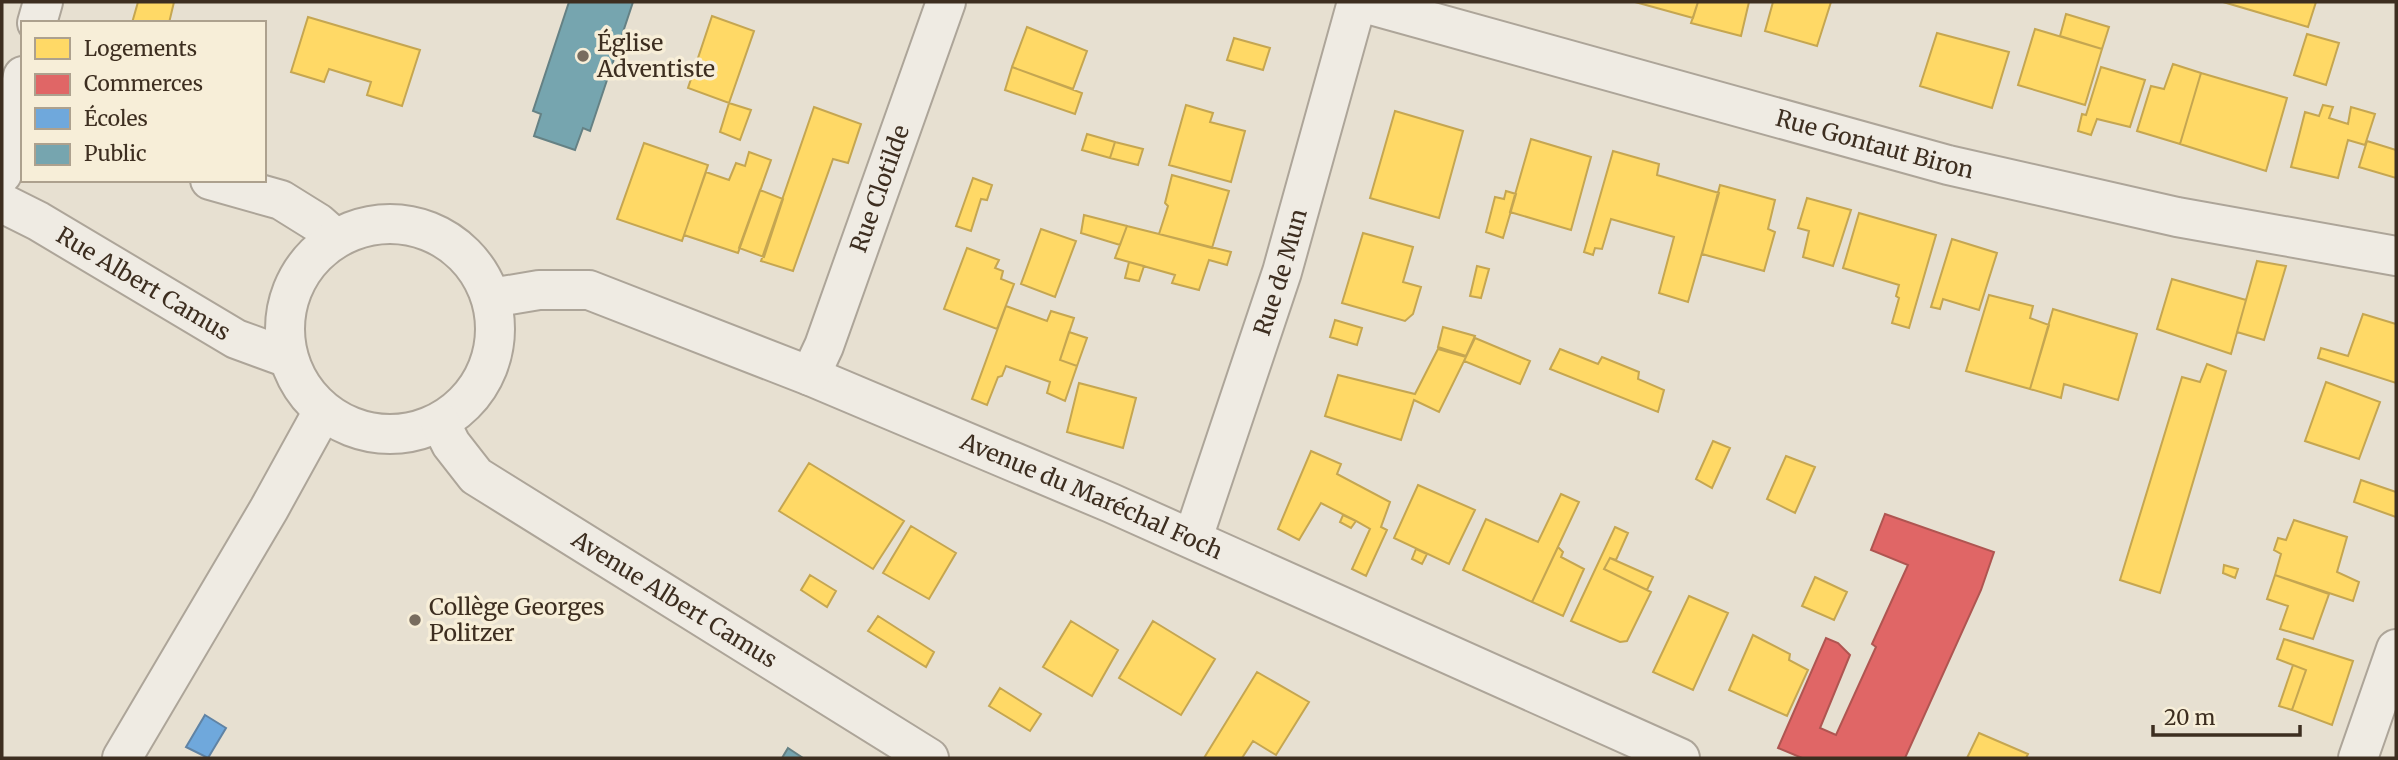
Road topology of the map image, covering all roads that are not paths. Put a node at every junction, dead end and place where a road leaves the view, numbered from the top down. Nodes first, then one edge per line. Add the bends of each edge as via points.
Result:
1 (43, 2) edge
2 (947, 2) edge
3 (1359, 2) edge
4 (38, 21) edge
5 (21, 86) edge
6 (12, 130) edge
7 (2, 174) edge
8 (217, 182) edge
9 (2, 203) edge
10 (335, 238) junction
11 (2396, 256) edge
12 (491, 298) junction
13 (288, 358) junction
14 (810, 376) junction
15 (323, 411) junction
16 (440, 422) junction
17 (1193, 538) junction
18 (2396, 649) edge
19 (122, 758) edge
20 (929, 758) edge
21 (1680, 758) edge
22 (2358, 758) edge

1 - 4 street
2 - 14 street, Rue Clotilde
3 - 11 street, Rue Gontaut Biron via 1948,165 2177,217
3 - 17 street, Rue de Mun via 1282,272
5 - 6 street
6 - 7 street
8 - 10 street via 281,200
9 - 13 street, Rue Albert Camus via 236,339
10 - 12 street via 364,224 399,223 428,230 456,246 477,270
10 - 13 street via 309,260 291,290 284,324
12 - 14 street, Avenue du Maréchal Foch via 589,289
12 - 16 street via 496,327 489,364 463,405
13 - 15 street via 302,387
14 - 17 street, Avenue du Maréchal Foch
15 - 16 street via 350,427 380,435 411,432
15 - 19 street
16 - 20 street, Avenue Albert Camus via 476,476
17 - 21 street, Avenue du Maréchal Foch
18 - 22 street

